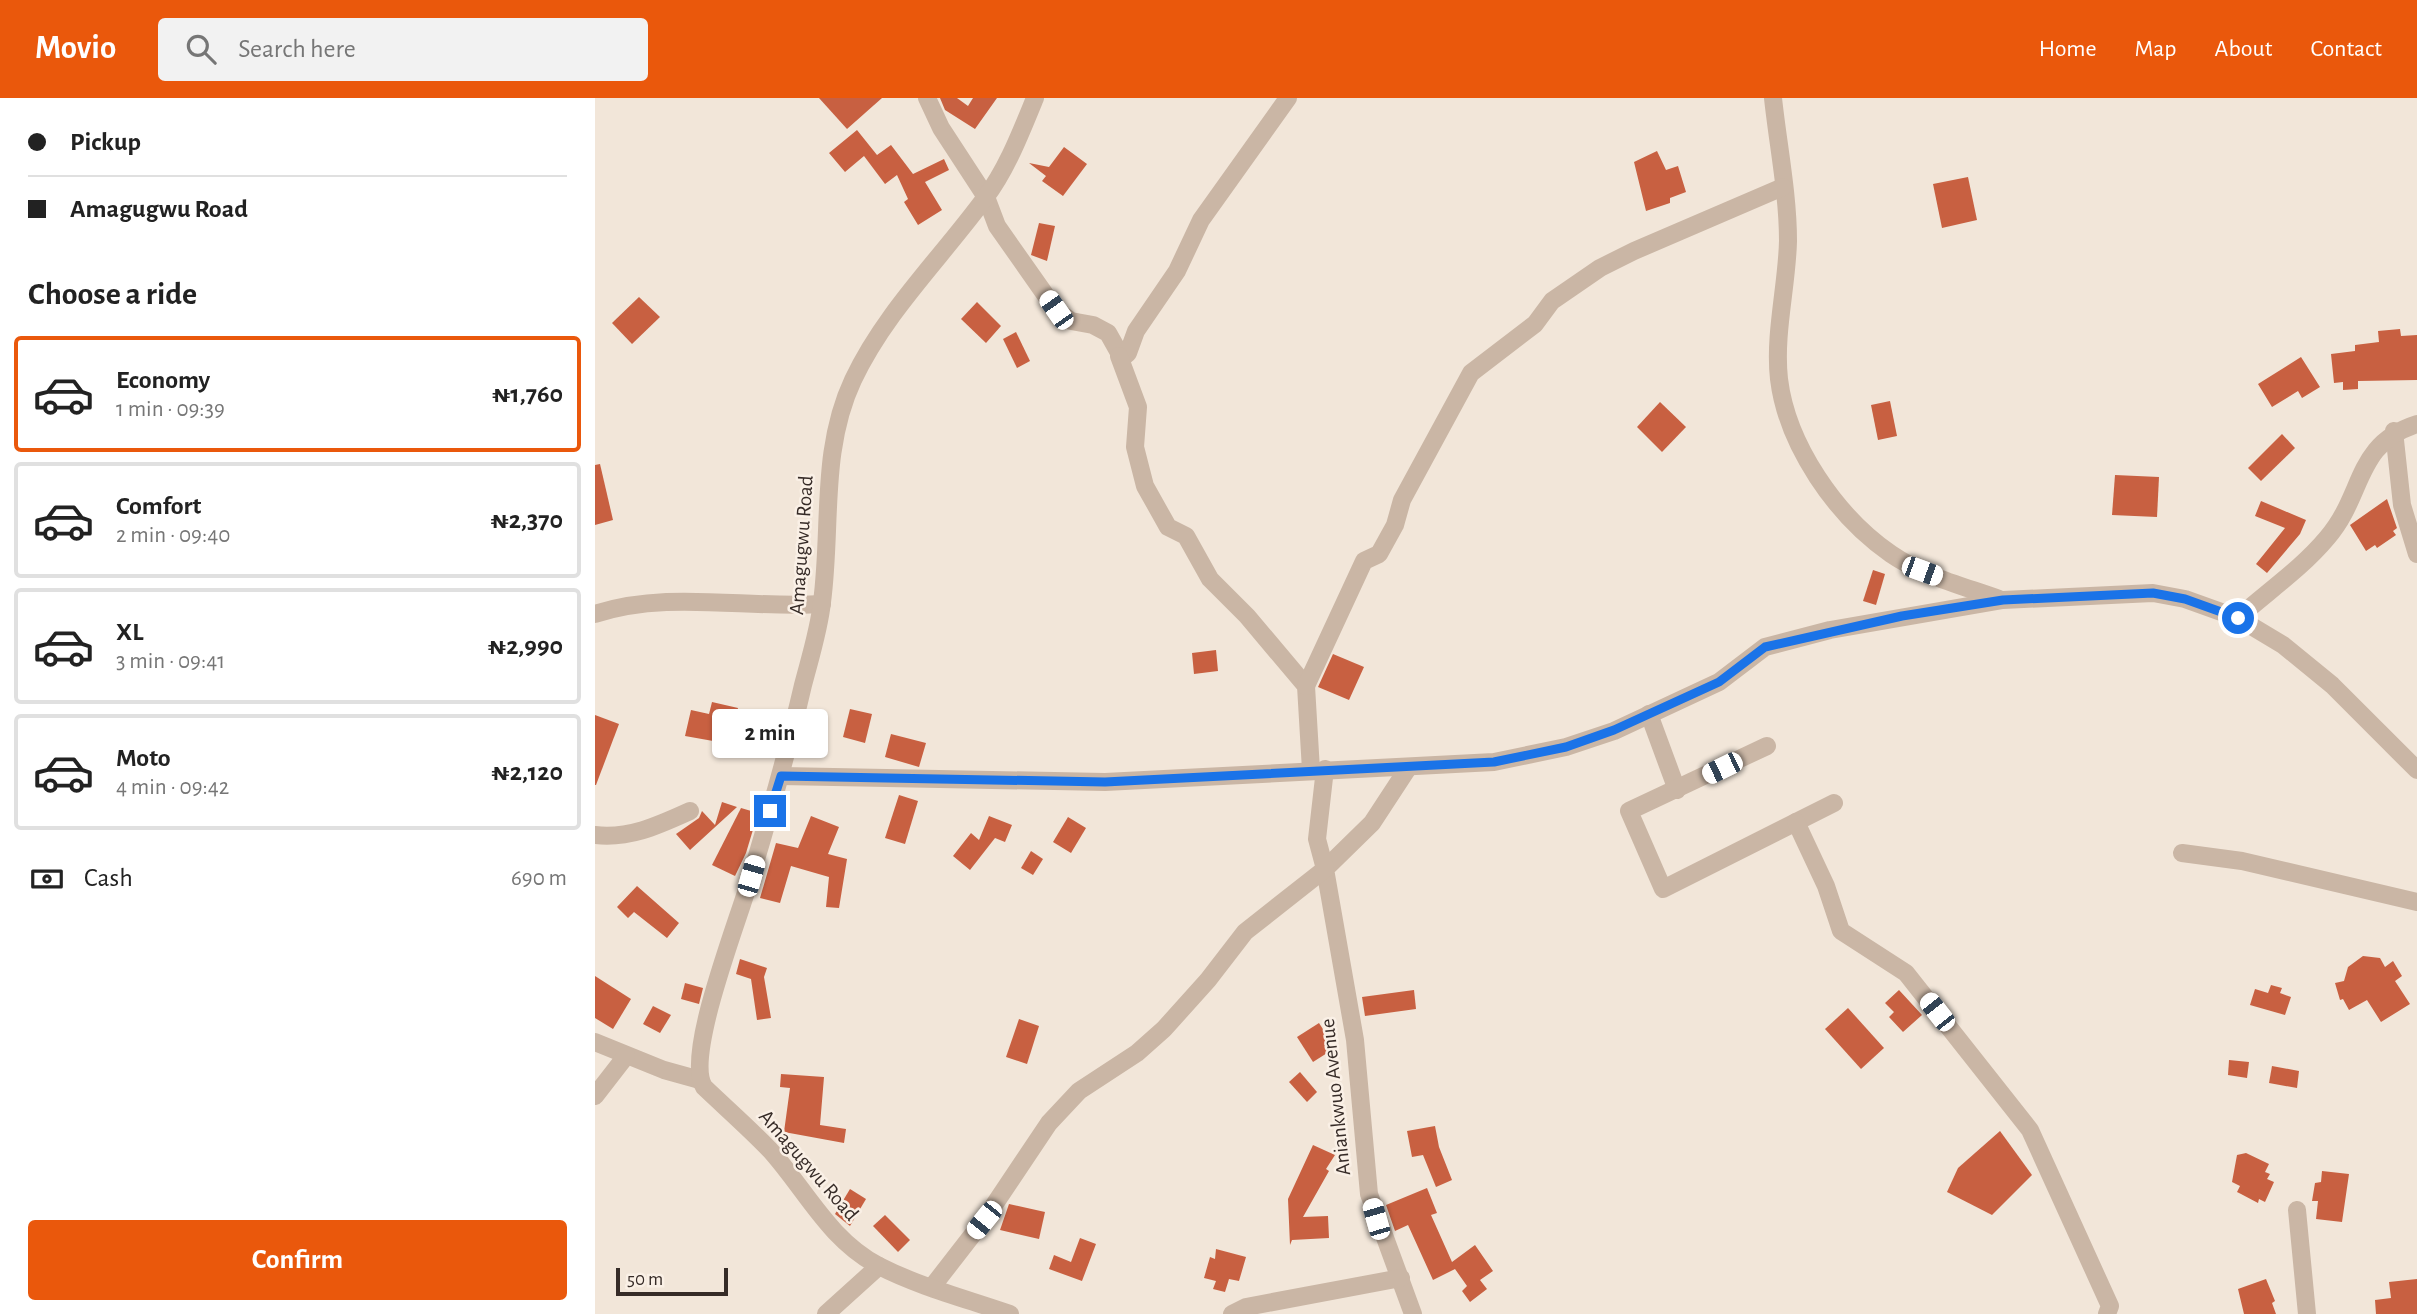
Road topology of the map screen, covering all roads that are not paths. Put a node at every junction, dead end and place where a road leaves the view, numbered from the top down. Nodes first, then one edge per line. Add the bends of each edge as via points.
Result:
1 (927, 98) edge
2 (1035, 98) edge
3 (1288, 98) edge
4 (1773, 98) edge
5 (1783, 187) junction
6 (986, 197) junction
7 (1119, 356) junction
8 (2417, 424) edge
9 (2394, 431) junction
10 (2417, 554) edge
11 (2003, 600) junction
12 (822, 604) junction
13 (595, 614) edge
14 (2238, 618) junction
15 (1306, 685) junction
16 (1649, 714) junction
17 (1767, 746) dead end
18 (1408, 768) junction
19 (1318, 770) junction
20 (2417, 770) edge
21 (781, 776) junction
22 (1677, 790) junction
23 (1834, 803) dead end
24 (690, 811) dead end
25 (1796, 822) junction
26 (595, 835) edge
27 (2182, 853) dead end
28 (1325, 869) junction
29 (2417, 902) edge
30 (595, 1042) edge
31 (626, 1056) junction
32 (700, 1080) junction
33 (595, 1096) edge
34 (2297, 1210) dead end
35 (879, 1266) junction
36 (1401, 1278) junction
37 (932, 1287) junction
38 (826, 1314) edge
39 (1010, 1314) edge
40 (1232, 1314) edge
41 (1413, 1314) edge
42 (2107, 1314) edge
43 (2307, 1314) edge

1 - 6 street
2 - 6 street, Amagugwu Road
3 - 7 street via 1201,220 1167,288 1136,331 1128,353
4 - 5 street
5 - 11 street via 1788,238 1779,377 1785,412 1799,447 1821,483 1863,531 1891,554 1922,571
5 - 15 street via 1600,268 1552,301 1535,324 1471,373 1402,500 1379,554 1363,561
6 - 7 street via 997,226 1056,310 1072,321 1108,333
6 - 12 street, Amagugwu Road via 896,312 853,380 829,467
7 - 15 street via 1138,407 1135,447 1145,486 1168,527 1186,536 1210,579
8 - 9 street
9 - 10 street via 2402,505
9 - 14 street via 2371,453 2329,536 2298,569
11 - 14 street via 2153,593
11 - 16 street via 1890,618 1765,647 1719,682
12 - 13 street via 777,607 654,602
12 - 21 street, Amagugwu Road
14 - 20 street via 2310,666
15 - 19 street, Aniankwuo Avenue
16 - 18 street via 1534,755
16 - 22 street
17 - 22 street
18 - 19 street
18 - 28 street via 1372,822
19 - 21 street via 1105,782
19 - 28 street, Aniankwuo Avenue via 1317,839
21 - 32 street, Amagugwu Road via 710,1009
22 - 25 street via 1629,811 1663,889
23 - 25 street
24 - 26 street via 652,829 611,837
25 - 42 street via 1841,931 1906,972 2030,1130 2109,1306
27 - 29 street via 2242,860
28 - 36 street, Aniankwuo Avenue via 1355,1040 1369,1194
28 - 37 street via 1245,932 1164,1029 1079,1091 1049,1123
30 - 31 street, Amagugwu Road
31 - 32 street, Amagugwu Road
31 - 33 street
32 - 35 street, Amagugwu Road via 771,1152 818,1216
34 - 43 street
35 - 37 street, Amagugwu Road
35 - 38 street
36 - 40 street via 1246,1307
36 - 41 street, Aniankwuo Avenue
37 - 39 street, Amagugwu Road

